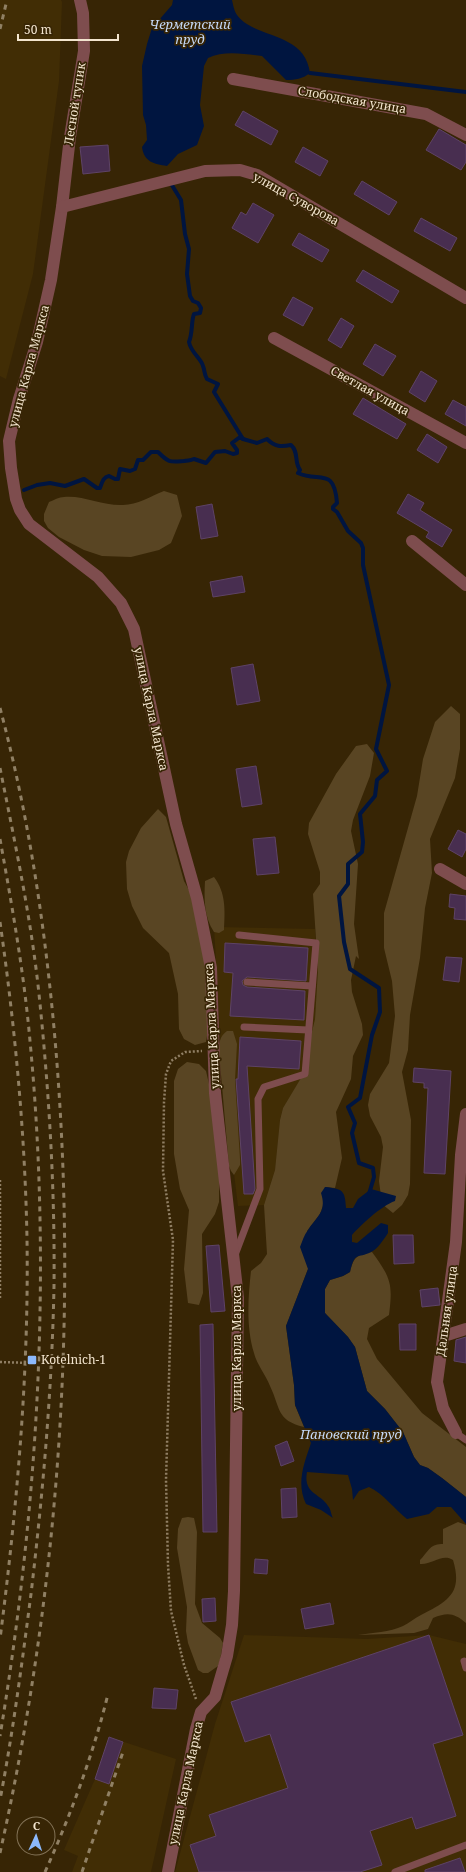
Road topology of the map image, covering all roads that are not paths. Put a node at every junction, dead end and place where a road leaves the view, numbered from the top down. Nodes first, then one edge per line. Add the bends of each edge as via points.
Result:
1 (80, 0) edge
2 (233, 79) dead end
3 (466, 135) edge
4 (62, 207) junction
5 (466, 298) edge
6 (274, 338) dead end
7 (466, 443) edge
8 (412, 541) dead end
9 (466, 585) edge
10 (440, 869) dead end
11 (466, 884) edge
12 (239, 935) dead end
13 (247, 982) dead end
14 (312, 986) junction
15 (244, 1027) dead end
16 (308, 1030) junction
17 (466, 1114) edge
18 (234, 1256) junction
19 (466, 1329) edge
20 (444, 1336) junction
21 (456, 1433) joint
22 (466, 1440) edge
23 (466, 1845) edge
24 (168, 1872) edge
25 (395, 1872) edge

1 - 4 street, Лесной тупик via 84,51
2 - 3 street, Слободская улица via 426,114
4 - 5 street, улица Суворова via 205,171 240,170 257,175
4 - 18 street, улица Карла Маркса via 51,280 37,342 9,441 14,489 20,510 29,524 102,581 121,603 134,629 176,824 197,898 211,968 216,1093
6 - 7 street, Светлая улица
8 - 9 street
10 - 11 street
12 - 14 lane via 316,943
13 - 14 lane
14 - 16 lane
15 - 16 lane
16 - 18 lane via 305,1074 264,1087 258,1099 260,1189
17 - 20 street, Дальняя улица via 456,1242
18 - 24 street, улица Карла Маркса via 238,1298 238,1343 232,1619 227,1656 215,1697 201,1712 196,1729
19 - 20 street
20 - 21 street, Дальняя улица via 437,1382 443,1408
21 - 22 lane
23 - 25 lane

